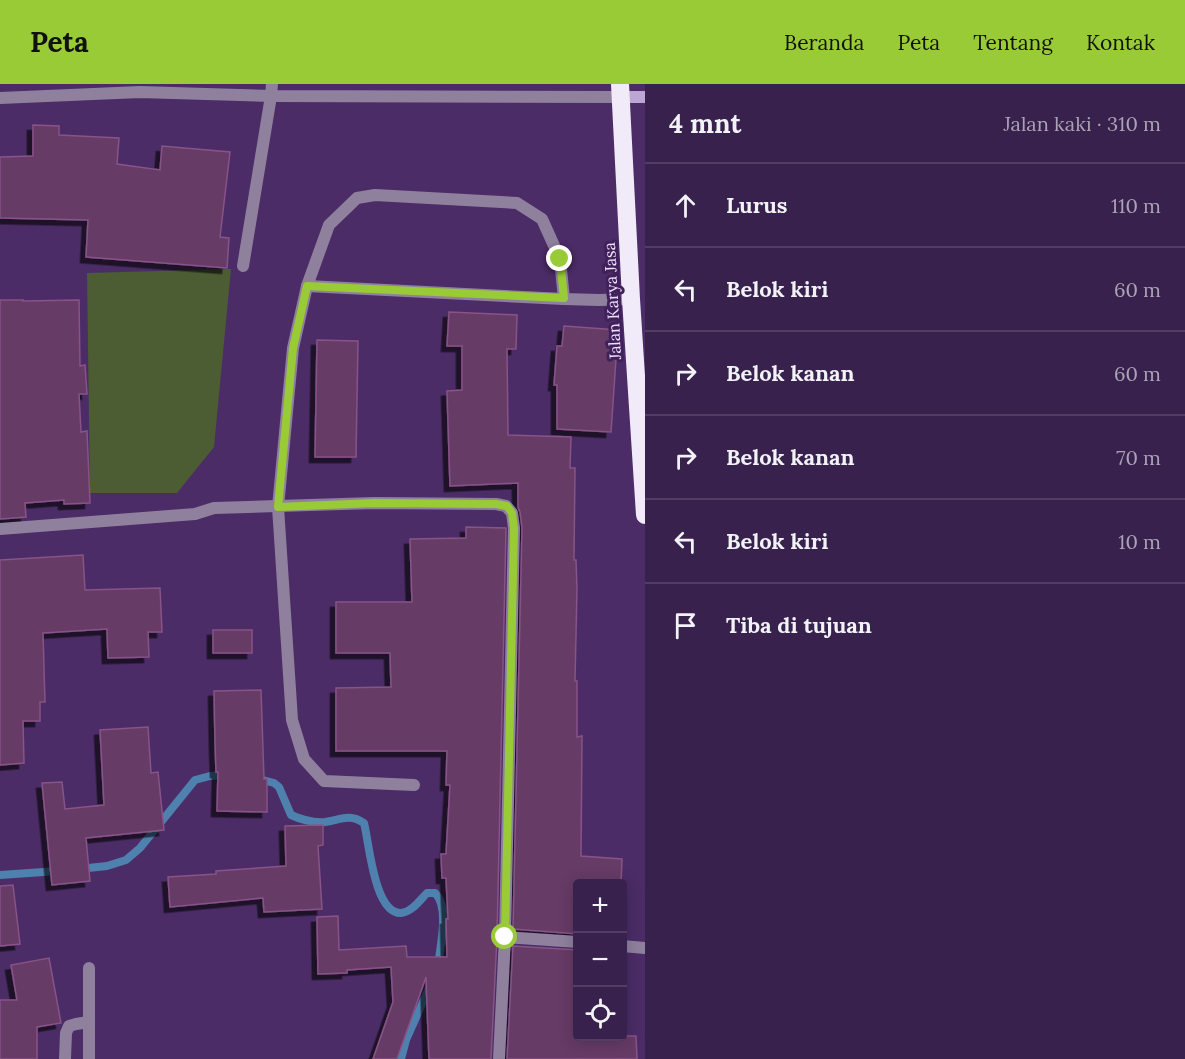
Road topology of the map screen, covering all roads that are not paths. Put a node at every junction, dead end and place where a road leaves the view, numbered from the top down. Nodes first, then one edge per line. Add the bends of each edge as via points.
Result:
1 (140, 88) edge
2 (272, 90) edge
3 (620, 91) edge
4 (645, 97) edge
5 (0, 98) edge
6 (243, 266) dead end
7 (307, 286) junction
8 (564, 298) junction
9 (631, 299) junction
10 (278, 507) junction
11 (645, 515) edge
12 (0, 529) edge
13 (414, 785) dead end
14 (505, 937) junction
15 (573, 942) edge
16 (627, 946) edge
17 (645, 948) edge
18 (89, 968) dead end
19 (88, 1022) junction
20 (65, 1059) edge
21 (89, 1059) edge
22 (499, 1059) edge

1 - 2 street
1 - 5 street
2 - 3 street
2 - 6 street
3 - 4 street
3 - 9 highway, Jalan Karya Jasa
7 - 8 street
7 - 8 street via 330,225 357,198 375,195 517,203 542,219 560,259
7 - 10 street via 293,348
8 - 9 street
9 - 11 highway, Jalan Karya Jasa
10 - 12 street via 214,508 195,514
10 - 13 street via 292,720 304,759 324,781
10 - 14 street via 496,504 507,506 512,513
14 - 15 street
14 - 22 street
16 - 17 street
18 - 19 street
19 - 20 street via 69,1026
19 - 21 street

